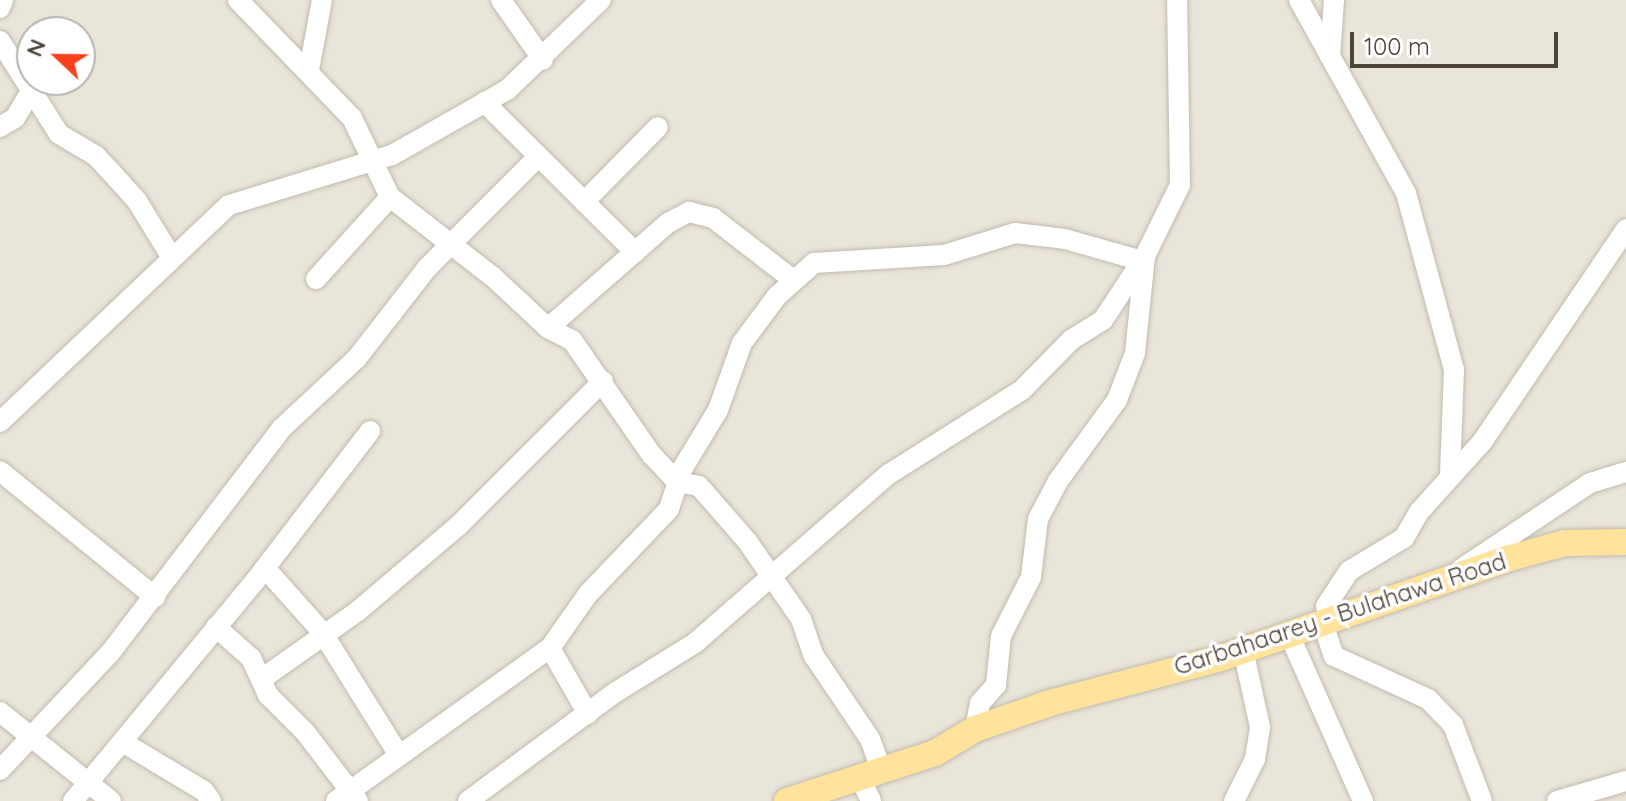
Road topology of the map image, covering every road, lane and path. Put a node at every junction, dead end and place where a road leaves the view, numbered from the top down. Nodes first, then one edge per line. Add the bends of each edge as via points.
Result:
1 (3, 0) edge
2 (238, 0) edge
3 (322, 0) edge
4 (501, 0) edge
5 (601, 0) edge
6 (1177, 0) edge
7 (1299, 0) edge
8 (1334, 0) edge
9 (0, 8) edge
10 (0, 41) edge
11 (1330, 56) junction
12 (543, 60) junction
13 (16, 69) edge
14 (309, 70) junction
15 (28, 96) edge
16 (32, 96) edge
17 (484, 102) junction
18 (0, 127) edge
19 (658, 127) dead end
20 (536, 159) junction
21 (374, 164) junction
22 (390, 197) junction
23 (584, 202) junction
24 (1623, 245) edge
25 (449, 246) junction
26 (635, 252) junction
27 (172, 258) junction
28 (1143, 258) junction
29 (316, 279) dead end
30 (792, 279) junction
31 (548, 328) junction
32 (603, 381) junction
33 (0, 422) edge
34 (370, 431) dead end
35 (0, 471) edge
36 (1626, 472) edge
37 (1450, 476) junction
38 (677, 482) junction
39 (1626, 542) edge
40 (265, 568) junction
41 (773, 578) junction
42 (1441, 582) junction
43 (155, 597) junction
44 (1326, 618) junction
45 (216, 627) junction
46 (322, 632) junction
47 (1289, 634) junction
48 (550, 648) junction
49 (1243, 650) junction
50 (263, 678) junction
51 (0, 712) edge
52 (588, 714) junction
53 (975, 729) junction
54 (34, 736) junction
55 (124, 743) junction
56 (399, 755) junction
57 (0, 770) edge
58 (88, 781) junction
59 (1626, 781) edge
60 (871, 784) edge
61 (203, 798) edge
62 (349, 798) edge
63 (73, 801) edge
64 (111, 801) edge
65 (468, 801) edge
66 (787, 801) edge
67 (1234, 801) edge
68 (1363, 801) edge
69 (1482, 801) edge
70 (1557, 801) edge

1 - 9 street
2 - 14 street
3 - 14 street
4 - 12 street
5 - 12 street
6 - 28 street via 1180,185
7 - 11 street
8 - 11 street
10 - 13 street
11 - 37 street via 1406,193 1454,370
12 - 17 street
14 - 21 street via 360,129
15 - 18 street via 15,118
16 - 27 street via 59,134 96,156 137,201
17 - 20 street
17 - 21 street
19 - 23 street
20 - 23 street
20 - 25 street
21 - 22 street
21 - 27 street via 229,205
22 - 25 street
22 - 29 street
23 - 26 street
24 - 37 street via 1482,442
25 - 31 street via 492,276
25 - 43 street via 398,301 357,358 282,428
26 - 30 street via 668,223 698,212
26 - 31 street
27 - 33 street
28 - 30 street via 1015,233 944,255 814,263
28 - 41 street via 1103,320 1071,340 1033,381 889,474
28 - 53 street via 1129,373 1117,400 1058,481 1038,519 1027,588 1001,636 996,685 980,703
30 - 38 street via 742,343 718,410
31 - 32 street via 572,340
32 - 38 street via 613,404
32 - 46 street via 458,526 358,611
34 - 40 street
35 - 43 street
36 - 42 street via 1590,483
37 - 44 street via 1404,538 1349,571 1326,606
38 - 41 street via 699,486
38 - 48 street via 663,518 588,594
39 - 42 main road, Garbahaarey - Bulahawa Road via 1565,543
40 - 45 street
40 - 46 street
41 - 52 street via 679,656
41 - 60 street via 801,619 832,689 870,739
42 - 44 main road, Garbahaarey - Bulahawa Road
43 - 54 street
44 - 47 main road, Garbahaarey - Bulahawa Road
44 - 69 street via 1334,656 1428,699 1453,725
45 - 50 street via 251,658
45 - 55 street
46 - 50 street
46 - 56 street
47 - 49 main road, Garbahaarey - Bulahawa Road
47 - 68 street
48 - 52 street
48 - 56 street
49 - 53 main road, Garbahaarey - Bulahawa Road
49 - 67 street via 1260,727 1255,759
50 - 62 street via 268,695
51 - 54 street
52 - 65 street
53 - 60 main road, Garbahaarey - Bulahawa Road
54 - 57 street
54 - 58 street
55 - 58 street
55 - 61 street
56 - 62 street
58 - 63 street
58 - 64 street
59 - 70 street
60 - 66 main road, Garbahaarey - Bulahawa Road

